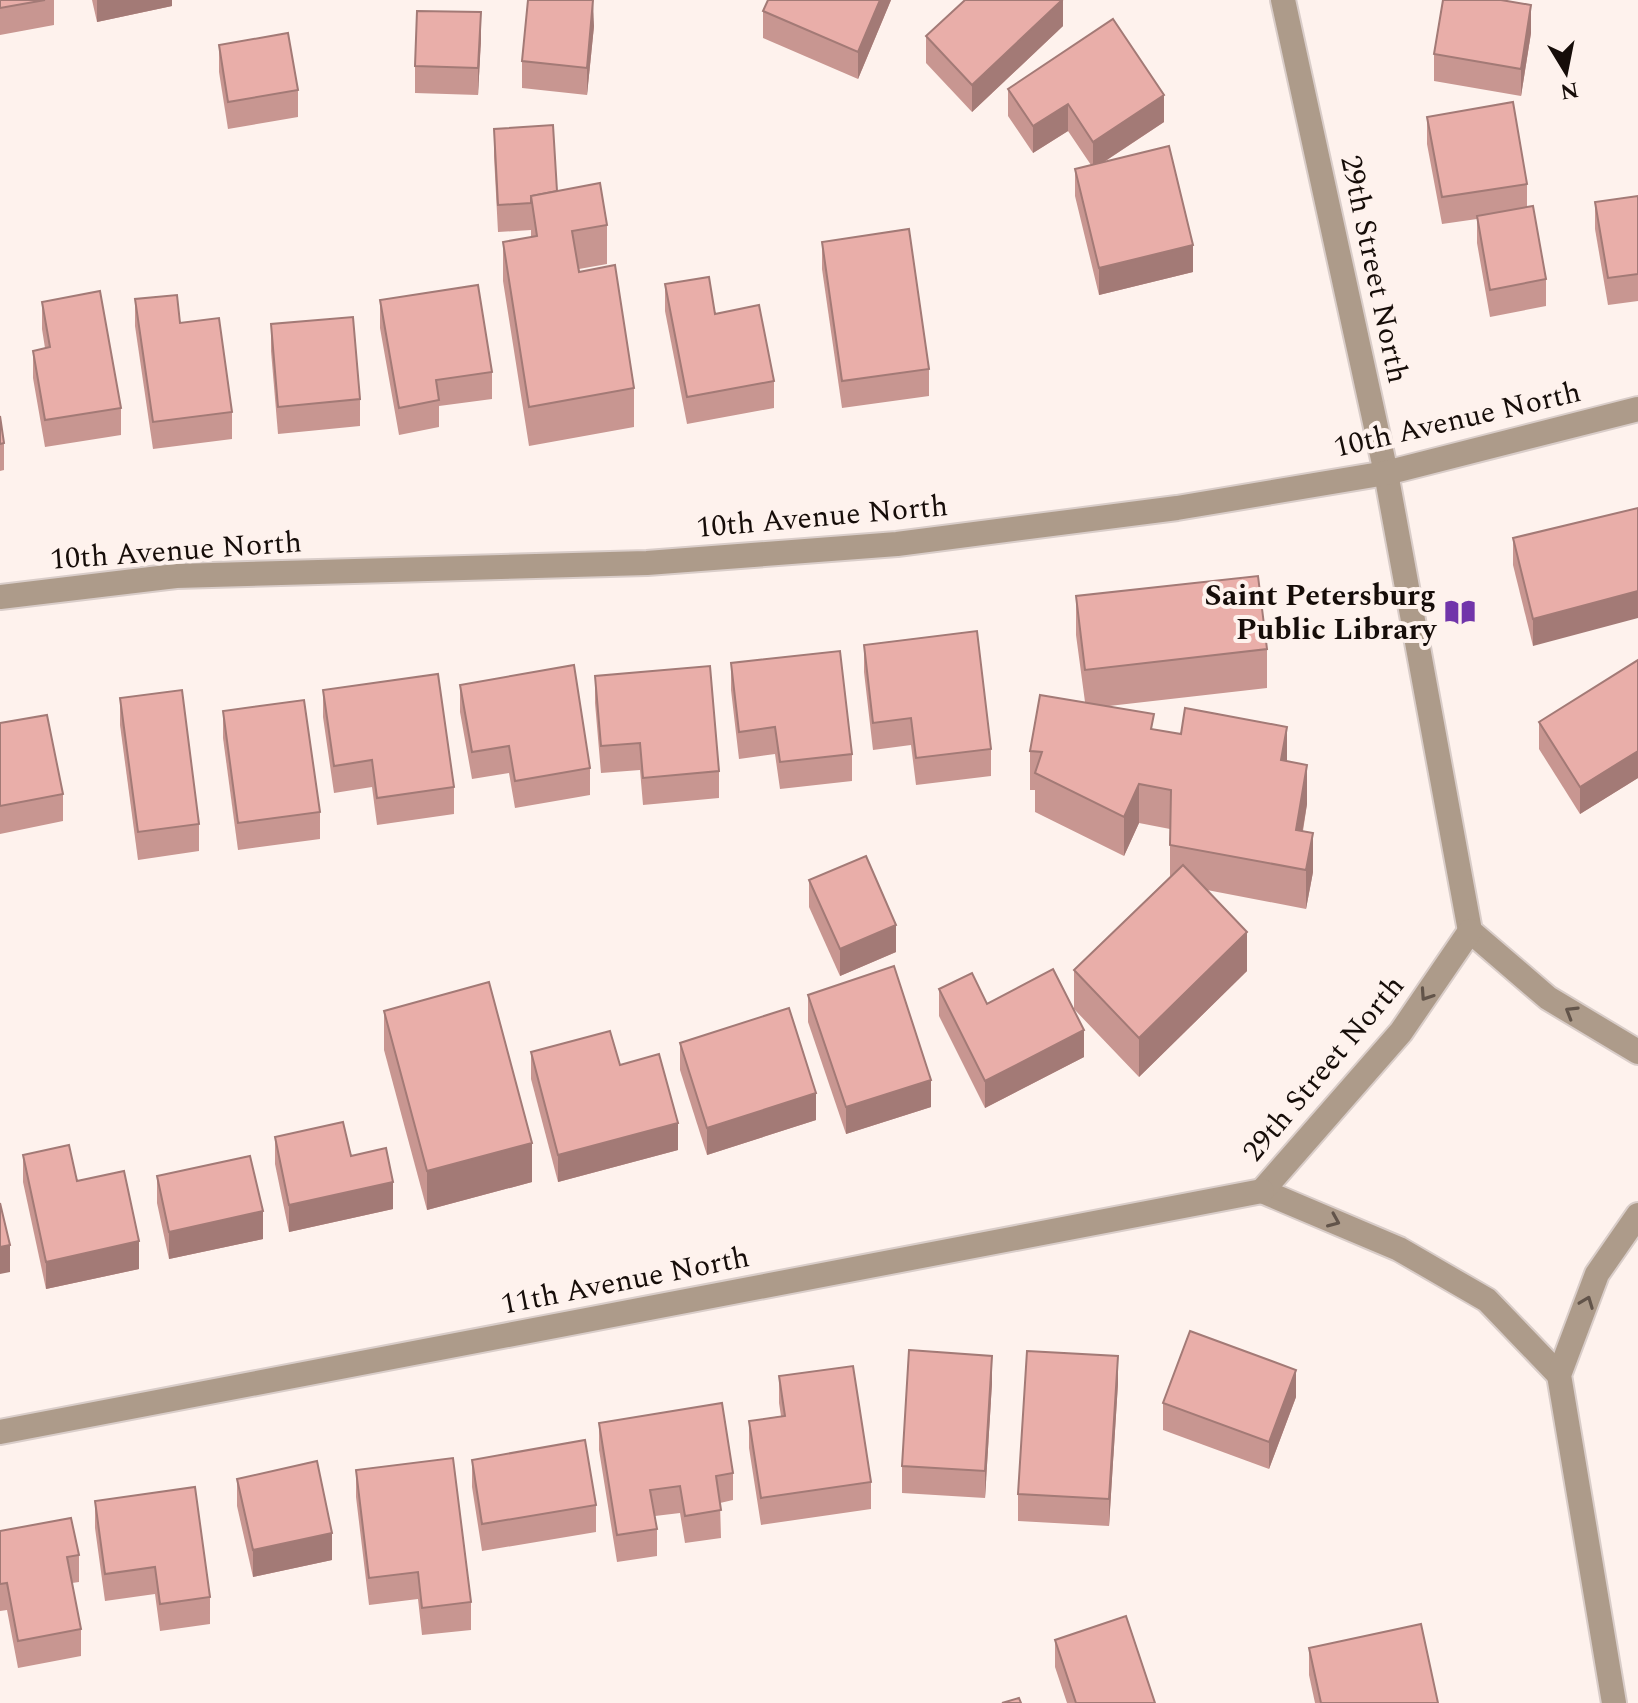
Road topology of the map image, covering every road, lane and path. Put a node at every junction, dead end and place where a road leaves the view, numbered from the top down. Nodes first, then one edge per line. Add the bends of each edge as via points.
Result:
1 (1283, 0) edge
2 (1638, 409) edge
3 (1386, 473) junction
4 (0, 597) edge
5 (1470, 931) junction
6 (1638, 1052) edge
7 (1262, 1191) junction
8 (1638, 1215) edge
9 (1559, 1375) junction
10 (0, 1432) edge
11 (1614, 1703) edge

1 - 3 street, 29th Street North
2 - 3 street, 10th Avenue North
3 - 4 street, 10th Avenue North via 1177,508 897,544 647,563 176,576
3 - 5 street, 29th Street North
6 -> 5 street via 1548,998
5 -> 7 street, 29th Street North via 1401,1032
7 -> 9 street, 29th Street North via 1399,1249 1487,1300
7 - 10 street, 11th Avenue North
9 -> 8 street via 1597,1274
9 - 11 street

